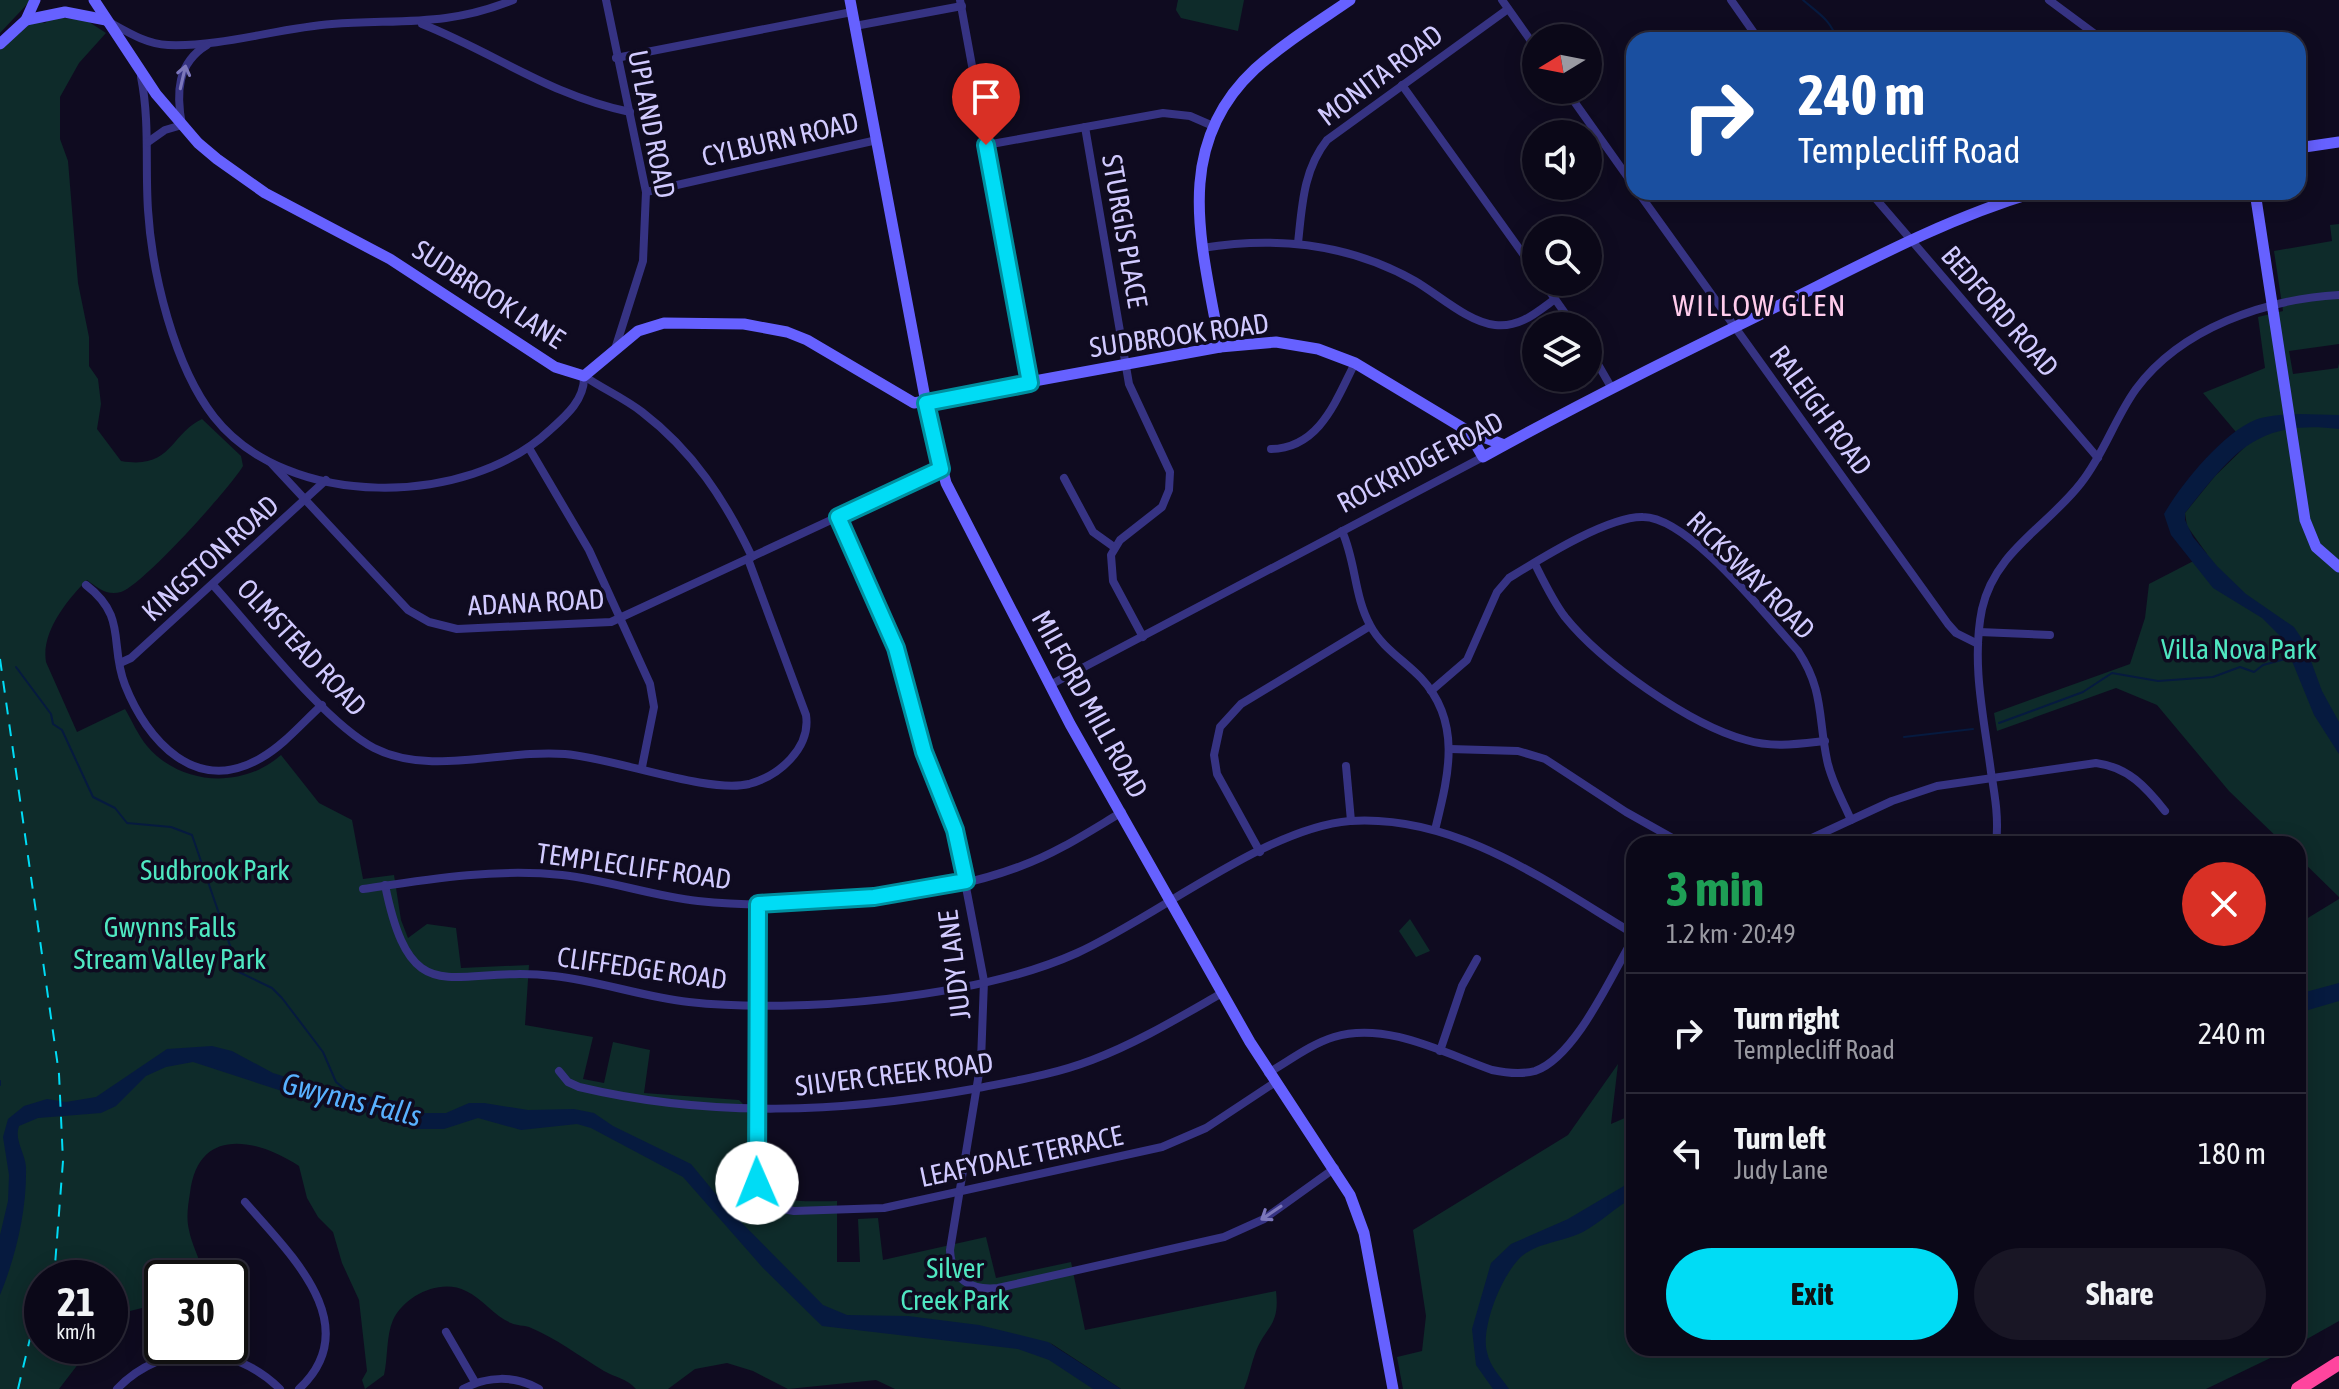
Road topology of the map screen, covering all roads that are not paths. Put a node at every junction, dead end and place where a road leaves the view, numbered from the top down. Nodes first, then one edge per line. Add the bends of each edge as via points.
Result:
1 (35, 0) edge
2 (94, 0) edge
3 (513, 0) edge
4 (606, 0) edge
5 (1350, 0) edge
6 (1502, 0) edge
7 (1731, 0) edge
8 (2049, 0) edge
9 (961, 3) edge
10 (851, 6) edge
11 (1508, 9) junction
12 (26, 20) junction
13 (106, 20) junction
14 (420, 23) junction
15 (855, 26) junction
16 (1522, 28) edge
17 (1753, 32) edge
18 (2092, 32) edge
19 (212, 42) junction
20 (0, 44) edge
21 (616, 58) junction
22 (141, 75) junction
23 (1402, 85) junction
24 (1576, 104) edge
25 (630, 112) junction
26 (182, 125) junction
27 (1213, 126) junction
28 (1085, 127) junction
29 (877, 140) junction
30 (148, 142) junction
31 (2339, 142) edge
32 (986, 145) junction
33 (2306, 147) edge
34 (1626, 175) edge
35 (646, 192) junction
36 (1644, 200) edge
37 (1877, 200) edge
38 (2012, 200) edge
39 (2256, 200) edge
40 (1910, 240) junction
41 (1298, 243) junction
42 (1202, 248) junction
43 (1522, 252) edge
44 (2339, 295) edge
45 (1553, 296) edge
46 (1555, 299) junction
47 (2272, 307) junction
48 (1564, 312) edge
49 (629, 316) junction
50 (1734, 327) junction
51 (644, 329) junction
52 (1220, 347) junction
53 (615, 349) junction
54 (1355, 363) junction
55 (1126, 365) junction
56 (1602, 371) edge
57 (584, 376) junction
58 (1030, 383) junction
59 (1611, 387) junction
60 (926, 403) junction
61 (1468, 431) junction
62 (1504, 445) junction
63 (529, 448) junction
64 (1271, 449) dead end
65 (1483, 457) junction
66 (2098, 458) junction
67 (267, 459) junction
68 (941, 469) junction
69 (1064, 478) dead end
70 (326, 480) junction
71 (306, 500) junction
72 (838, 517) junction
73 (1342, 531) junction
74 (1114, 547) junction
75 (750, 558) junction
76 (1535, 564) junction
77 (2339, 567) edge
78 (86, 585) dead end
79 (213, 585) junction
80 (620, 619) junction
81 (1370, 626) junction
82 (1979, 632) junction
83 (2050, 635) dead end
84 (1143, 637) junction
85 (1978, 644) junction
86 (120, 663) junction
87 (1050, 685) junction
88 (1431, 691) junction
89 (322, 705) junction
90 (1825, 741) junction
91 (1450, 749) junction
92 (1346, 766) dead end
93 (642, 767) junction
94 (1992, 776) junction
95 (2165, 811) dead end
96 (1122, 812) junction
97 (1851, 820) junction
98 (1351, 821) junction
99 (1435, 830) junction
100 (1669, 836) edge
101 (1816, 836) edge
102 (1997, 836) edge
103 (1260, 852) junction
104 (966, 881) junction
105 (385, 885) junction
106 (363, 889) dead end
107 (1172, 900) junction
108 (758, 904) junction
109 (1626, 931) edge
110 (1626, 949) edge
111 (1477, 959) dead end
112 (984, 981) junction
113 (1222, 993) junction
114 (757, 1004) junction
115 (1440, 1051) junction
116 (559, 1071) dead end
117 (1271, 1078) junction
118 (977, 1088) junction
119 (756, 1109) junction
120 (1335, 1168) junction
121 (960, 1192) junction
122 (245, 1202) dead end
123 (446, 1332) dead end
124 (2339, 1363) edge
125 (475, 1382) junction
126 (117, 1389) edge
127 (280, 1389) edge
128 (299, 1389) edge
129 (463, 1389) edge
130 (539, 1389) edge
131 (1393, 1389) edge
132 (2298, 1389) edge

1 - 12 street
2 - 13 street, SUDBROOK LANE
3 - 14 street
4 - 21 street, UPLAND ROAD
5 - 27 street via 1257,68 1226,102
6 - 11 street
7 - 17 street
8 - 18 street
9 - 15 street
9 - 32 street
10 - 15 street, MILFORD MILL ROAD
10 - 21 street
11 - 16 street
11 - 23 street, MONITA ROAD
12 - 13 street via 65,12
12 - 20 street
13 - 19 street via 154,43
13 - 22 street, SUDBROOK LANE
14 - 19 street via 332,24
14 - 25 street via 557,91
15 - 29 street, MILFORD MILL ROAD
26 -> 19 street via 183,68
21 - 25 street, UPLAND ROAD
22 - 26 street, SUDBROOK LANE
22 - 30 street
23 - 41 street, MONITA ROAD via 1320,150 1304,189
23 - 43 street
24 - 34 street
25 - 35 street, UPLAND ROAD
26 - 30 street
26 - 57 street, SUDBROOK LANE via 253,186 390,259 555,367
27 - 28 street via 1172,113
27 - 42 street via 1197,190
28 - 32 street
28 - 55 street, STURGIS PLACE
29 - 35 street, CYLBURN ROAD
29 - 60 street, MILFORD MILL ROAD
30 - 67 street via 153,254 176,341 211,414 234,440
31 - 33 street
32 - 58 street
35 - 49 street, UPLAND ROAD via 643,261
36 - 50 street, RALEIGH ROAD
37 - 40 street, BEDFORD ROAD
38 - 40 street, ROCKRIDGE ROAD
39 - 47 street
40 - 50 street, ROCKRIDGE ROAD
40 - 66 street, BEDFORD ROAD
41 - 42 street
41 - 46 street via 1380,264 1490,325 1519,323
42 - 52 street
44 - 47 street
45 - 46 street
46 - 48 street
47 - 66 street via 2208,330 2164,358 2135,391
47 - 77 street via 2310,535 2324,557
49 - 51 street
49 - 53 street, UPLAND ROAD
50 - 59 street, ROCKRIDGE ROAD
50 - 85 street, RALEIGH ROAD via 1948,624
51 - 53 street, SUDBROOK LANE
51 - 60 street, SUDBROOK LANE via 692,321 787,332 914,403
52 - 54 street, SUDBROOK ROAD via 1276,342 1318,349
52 - 55 street, SUDBROOK ROAD
53 - 57 street, SUDBROOK LANE
54 - 61 street, SUDBROOK ROAD
54 - 64 street via 1317,430 1298,444
55 - 58 street, SUDBROOK ROAD
55 - 74 street, STURGIS PLACE via 1131,390 1163,451 1170,480 1162,507
56 - 59 street
57 - 63 street via 585,390
57 - 75 street via 639,410 679,445 716,488
58 - 60 street, SUDBROOK ROAD
59 - 62 street, ROCKRIDGE ROAD
60 - 68 street, MILFORD MILL ROAD
61 - 62 street, SUDBROOK ROAD
61 - 65 street, SUDBROOK ROAD
62 - 65 street, ROCKRIDGE ROAD
63 - 70 street via 469,477 421,487 371,488
63 - 80 street via 589,550
65 - 73 street, ROCKRIDGE ROAD
66 - 82 street via 2067,500 2007,556 1988,589
67 - 70 street
67 - 71 street, ADANA ROAD
68 - 72 street, ADANA ROAD
68 - 87 street, MILFORD MILL ROAD
69 - 74 street via 1093,532
70 - 71 street, KINGSTON ROAD
71 - 79 street, KINGSTON ROAD
71 - 80 street, ADANA ROAD via 399,602 429,622 470,629
72 - 75 street, ADANA ROAD
72 - 104 street, JUDY LANE via 896,648 924,752 955,830
73 - 81 street
73 - 84 street, ROCKRIDGE ROAD
74 - 84 street via 1113,581
75 - 80 street, ADANA ROAD
75 - 93 street, OLMSTEAD ROAD via 806,715 807,730 798,750 782,767 749,784 712,785
76 - 88 street, RICKSWAY ROAD via 1502,585 1467,660
76 - 90 street via 1556,605 1578,632 1678,709 1746,741
76 - 90 street, RICKSWAY ROAD via 1618,521 1642,517 1672,524 1699,545 1798,651 1821,698
78 - 86 street via 111,612
79 - 86 street, KINGSTON ROAD
79 - 89 street, OLMSTEAD ROAD
80 - 93 street via 653,696
81 - 88 street
81 - 103 street via 1241,704 1220,727 1214,755 1217,774
82 - 83 street
82 - 85 street
84 - 87 street, ROCKRIDGE ROAD
85 - 94 street
86 - 89 street via 124,685 156,741 197,767 229,768 260,759
87 - 96 street, MILFORD MILL ROAD
88 - 91 street via 1447,725
89 - 93 street, OLMSTEAD ROAD via 359,740 406,759 536,753
90 - 97 street, RICKSWAY ROAD via 1831,775
91 - 99 street
91 - 100 street via 1518,751 1545,759
92 - 98 street
94 - 95 street via 2104,764 2134,777
94 - 97 street via 1913,793
94 - 102 street
96 - 104 street, TEMPLECLIFF ROAD via 1023,866
96 - 107 street, MILFORD MILL ROAD
97 - 101 street
98 - 99 street, CLIFFEDGE ROAD
98 - 103 street, CLIFFEDGE ROAD via 1307,830
99 - 109 street, CLIFFEDGE ROAD via 1515,863
103 - 107 street, CLIFFEDGE ROAD
104 - 108 street, TEMPLECLIFF ROAD via 874,897
104 - 112 street, JUDY LANE
105 - 106 street, TEMPLECLIFF ROAD
105 - 108 street, TEMPLECLIFF ROAD via 534,873 698,901
105 - 114 street, CLIFFEDGE ROAD via 401,946 413,963 436,976 548,975 665,999
107 - 112 street, CLIFFEDGE ROAD via 1076,953
107 - 113 street, MILFORD MILL ROAD
108 - 114 street
110 - 115 street, LEAFYDALE TERRACE via 1572,1039 1546,1066 1509,1074
111 - 115 street
112 - 114 street, CLIFFEDGE ROAD via 862,1001
112 - 118 street, JUDY LANE
113 - 117 street, MILFORD MILL ROAD
113 - 118 street, SILVER CREEK ROAD via 1092,1060
114 - 119 street
115 - 117 street, LEAFYDALE TERRACE via 1388,1035 1345,1034 1315,1045
116 - 119 street, SILVER CREEK ROAD via 579,1087 635,1100
117 - 120 street, MILFORD MILL ROAD
117 - 121 street, LEAFYDALE TERRACE via 1206,1128 1176,1142
118 - 119 street, SILVER CREEK ROAD via 859,1106
118 - 121 street, JUDY LANE
119 - 121 street, LEAFYDALE TERRACE via 757,1183 764,1197 785,1210 884,1208
120 -> 121 street, JUDY LANE via 1264,1219 1224,1237 998,1288 980,1289 963,1281 950,1258
120 - 131 street, MILFORD MILL ROAD via 1364,1233
122 - 128 street via 306,1273 322,1307 322,1349
123 - 125 street
124 - 132 highway
125 - 129 street
125 - 130 street via 511,1379
126 - 127 street via 153,1362 200,1353 244,1362

